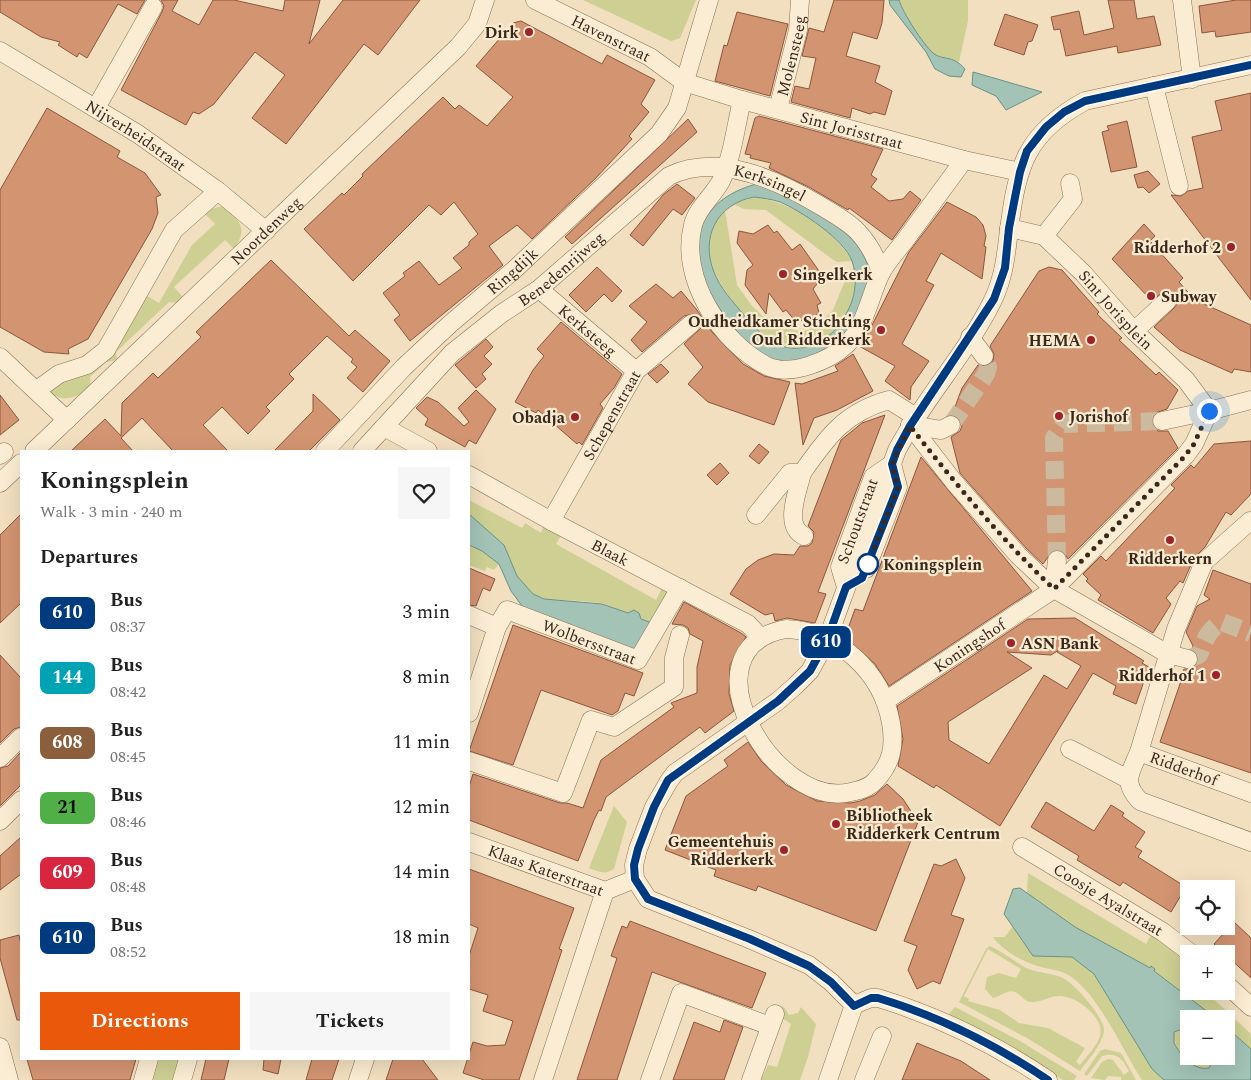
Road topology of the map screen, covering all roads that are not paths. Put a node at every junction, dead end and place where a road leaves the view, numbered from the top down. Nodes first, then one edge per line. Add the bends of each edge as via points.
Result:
1 (485, 0) edge
2 (535, 0) edge
3 (709, 0) edge
4 (800, 0) edge
5 (1182, 0) edge
6 (153, 7) dead end
7 (0, 50) edge
8 (1251, 65) edge
9 (1192, 79) junction
10 (684, 82) junction
11 (1154, 86) junction
12 (742, 100) junction
13 (96, 108) junction
14 (778, 110) junction
15 (964, 160) junction
16 (725, 169) junction
17 (1020, 172) junction
18 (1070, 183) dead end
19 (1179, 186) dead end
20 (218, 191) junction
21 (1009, 228) junction
22 (266, 231) junction
23 (1044, 236) junction
24 (881, 272) junction
25 (539, 289) junction
26 (1167, 301) dead end
27 (691, 324) dead end
28 (1134, 331) junction
29 (970, 337) junction
30 (984, 356) tunnel mouth
31 (0, 357) edge
32 (636, 371) junction
33 (37, 390) junction
34 (1251, 400) edge
35 (1209, 411) junction
36 (67, 420) junction
37 (913, 421) junction
38 (1162, 421) tunnel mouth
39 (951, 425) dead end
40 (384, 427) junction
41 (35, 450) edge
42 (326, 450) edge
43 (363, 450) edge
44 (426, 450) edge
45 (20, 464) edge
46 (802, 473) junction
47 (470, 475) edge
48 (0, 483) edge
49 (756, 515) dead end
50 (551, 521) junction
51 (1250, 521) edge
52 (804, 536) dead end
53 (1057, 560) tunnel mouth
54 (677, 587) junction
55 (1054, 589) junction
56 (470, 615) edge
57 (497, 627) junction
58 (757, 633) junction
59 (680, 635) dead end
60 (829, 635) junction
61 (1168, 654) junction
62 (1188, 660) dead end
63 (885, 701) junction
64 (470, 710) edge
65 (744, 726) junction
66 (20, 738) edge
67 (1070, 749) dead end
68 (1139, 752) junction
69 (0, 758) edge
70 (470, 761) edge
71 (1128, 779) junction
72 (1251, 793) edge
73 (20, 801) edge
74 (0, 821) edge
75 (470, 842) edge
76 (1251, 842) edge
77 (1022, 847) dead end
78 (635, 879) junction
79 (605, 891) junction
80 (1181, 945) edge
81 (1235, 992) edge
82 (854, 1006) junction
83 (1251, 1007) edge
84 (882, 1036) dead end
85 (0, 1047) edge
86 (149, 1060) edge
87 (188, 1060) edge
88 (365, 1060) edge
89 (9, 1080) edge
90 (144, 1080) edge
91 (182, 1080) edge
92 (358, 1080) edge
93 (543, 1080) edge
94 (650, 1080) edge
95 (751, 1080) edge
96 (828, 1080) edge
97 (864, 1080) edge
98 (1048, 1080) edge

1 - 22 street, Noordenweg via 477,24 458,47
2 - 10 street, Havenstraat via 650,57
3 - 10 street, Ringdijk
4 - 14 street, Molensteeg via 798,30
5 - 9 street
6 - 13 street
7 - 13 street, Nijverheidstraat
8 - 9 street, Schoutstraat
9 - 11 street, Schoutstraat
10 - 12 street, Sint Jorisstraat
10 - 42 street, Ringdijk via 677,108 659,134 404,366
11 - 17 street, Schoutstraat via 1085,101 1064,112 1046,127 1027,151
11 - 19 street
12 - 14 street, Sint Jorisstraat
12 - 16 street
13 - 20 street, Nijverheidstraat
14 - 15 street, Sint Jorisstraat
15 - 17 street, Sint Jorisstraat
15 - 24 street, Kerksingel
16 - 24 street, Kerksingel via 751,172 790,188 834,214 855,229 867,244
16 - 24 street, Kerksingel via 696,217 690,244 691,263 709,309 746,353 757,361 774,369 786,370 814,364 843,348 853,337 864,315
16 - 25 street, Benedenrijweg via 684,168 669,176
17 - 21 street, Schoutstraat
18 - 23 street via 1073,199
20 - 22 street, Nijverheidstraat
20 - 33 street via 174,230 106,350 87,365 60,374
21 - 23 street
21 - 29 street, Schoutstraat via 1005,268 994,299
22 - 36 street, Noordenweg
23 - 28 street, Sint Jorisplein via 1083,273
25 - 32 street, Kerksteeg
25 - 40 street, Benedenrijweg via 452,353
26 - 28 street
27 - 32 street, Schepenstraat
28 - 35 street, Sint Jorisplein via 1186,380
29 - 30 street
29 - 37 street, Schoutstraat
31 - 33 street
32 - 50 street, Schepenstraat
33 - 36 street
34 - 35 street
35 - 38 street
35 - 55 street via 1185,456
36 - 41 street, Noordenweg
37 - 39 street via 941,430
37 - 46 street via 890,400 877,403 838,426
37 - 55 street via 954,482 1018,556
37 - 60 street, Schoutstraat via 892,464
40 - 43 street, Benedenrijweg
40 - 44 street
45 - 48 street
46 - 49 street via 790,473
46 - 52 street via 792,521 795,529
47 - 50 street, Blaak
50 - 54 street, Blaak
51 - 61 street via 1204,562
53 - 55 street
54 - 57 street, Wolbersstraat via 638,660 507,610
54 - 58 street, Blaak
55 - 61 street
55 - 63 street, Koningshof
56 - 57 street
57 - 64 street, Wolbersstraat
58 - 60 street via 802,629
58 - 65 street via 744,656 738,684
59 - 70 street via 674,658 674,687 614,727 591,720 562,794
60 - 63 street via 870,673
60 - 65 street via 810,671 796,686
61 - 62 street
61 - 68 street
63 - 65 street via 892,732 891,759 873,784 846,794 828,792 792,776 773,761
65 - 78 street via 668,780 638,849
66 - 69 street
67 - 71 street
68 - 71 street, Ridderhof
68 - 72 street, Ridderhof
71 - 76 street via 1130,791 1140,801
73 - 74 street
75 - 79 street, Klaas Katerstraat
77 - 80 street, Coosje Ayalstraat
78 - 79 street, Klaas Katerstraat
78 - 82 street via 640,890 654,902 809,966 831,982
79 - 93 street
81 - 83 street
82 - 96 street
82 - 98 street via 878,998 926,1014
84 - 97 street
85 - 89 street
86 - 90 street
87 - 91 street
88 - 92 street
94 - 95 street via 681,993 773,1020

